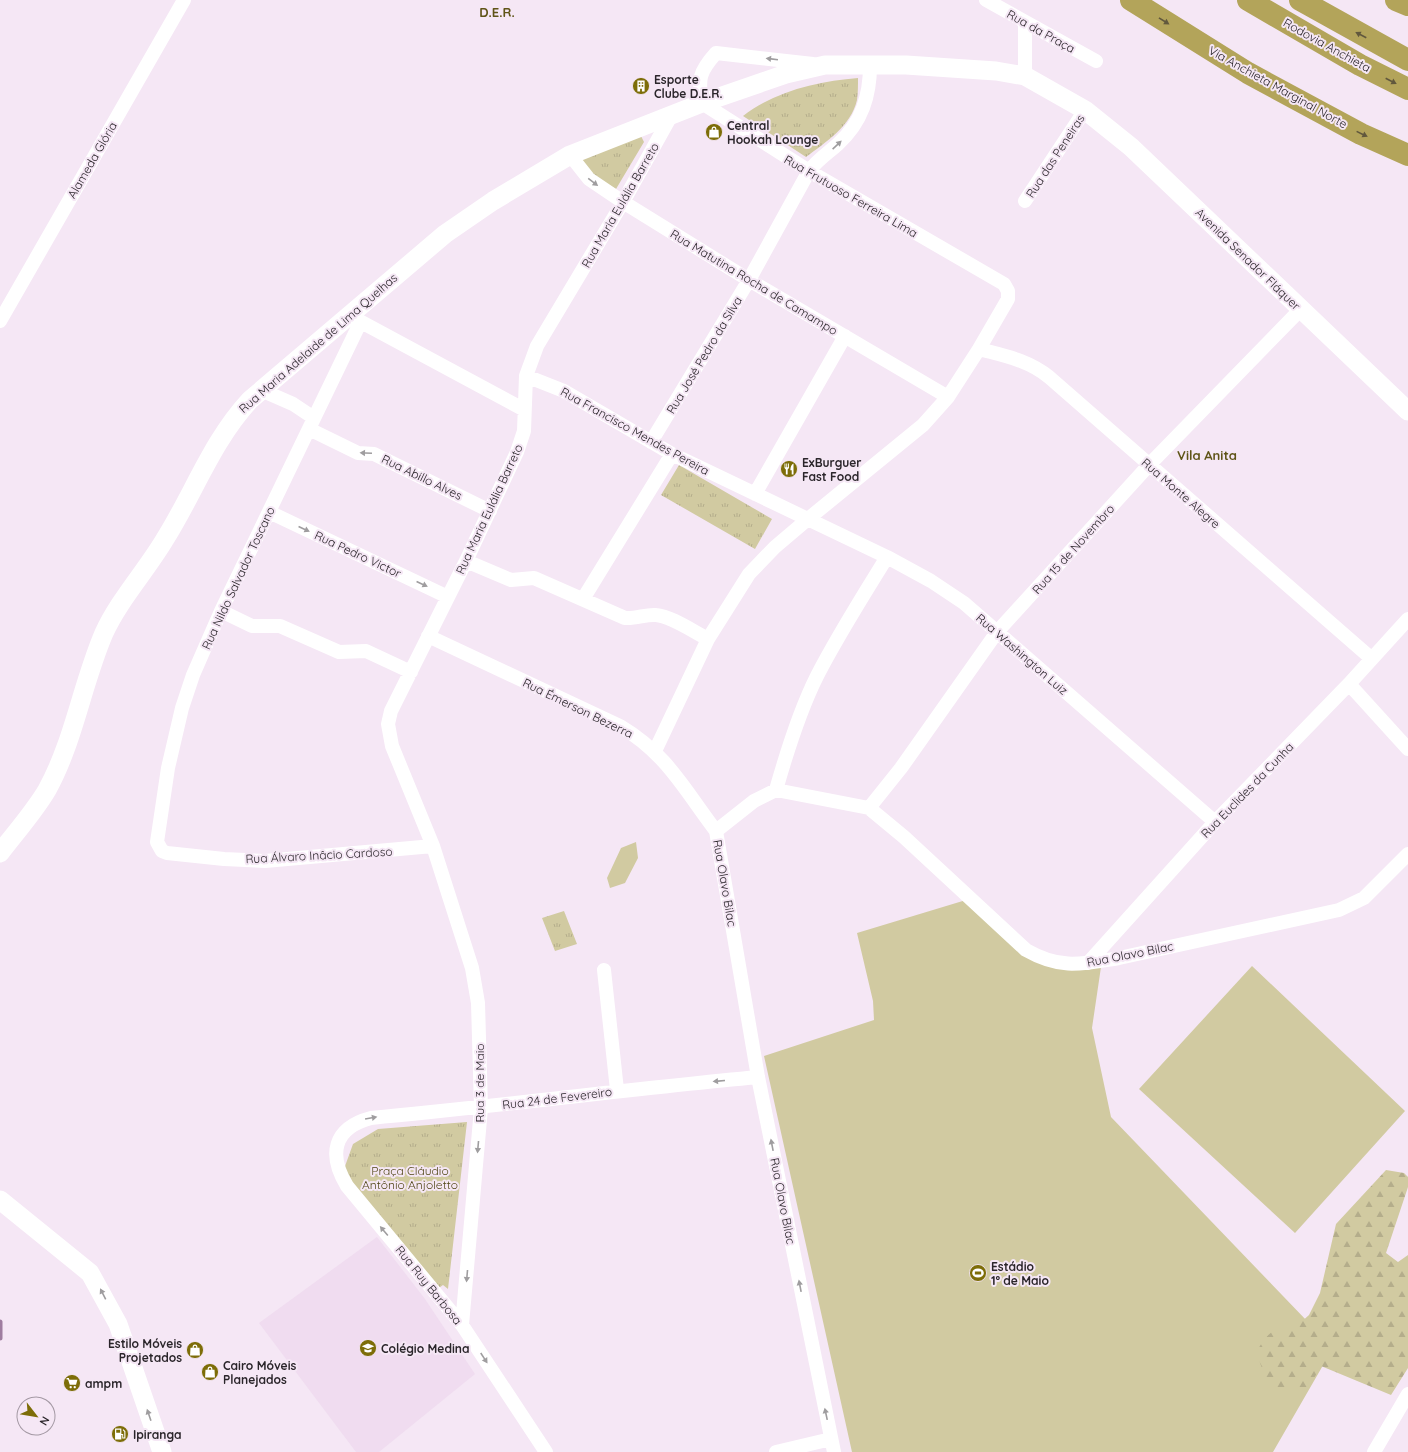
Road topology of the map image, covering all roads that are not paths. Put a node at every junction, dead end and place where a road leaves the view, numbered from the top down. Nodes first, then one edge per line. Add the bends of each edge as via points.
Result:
1 (184, 0) edge
2 (986, 0) edge
3 (1131, 0) edge
4 (1248, 0) edge
5 (1300, 0) edge
6 (1396, 0) edge
7 (1408, 5) edge
8 (1025, 23) junction
9 (1408, 60) edge
10 (1096, 61) dead end
11 (825, 65) junction
12 (870, 65) junction
13 (1025, 76) junction
14 (1408, 89) edge
15 (702, 103) junction
16 (1085, 110) junction
17 (672, 114) junction
18 (1408, 154) edge
19 (570, 155) junction
20 (809, 171) junction
21 (1025, 201) dead end
22 (623, 202) junction
23 (749, 280) junction
24 (1301, 309) junction
25 (354, 319) junction
26 (0, 321) edge
27 (845, 336) junction
28 (979, 349) junction
29 (526, 376) junction
30 (261, 390) junction
31 (948, 397) junction
32 (523, 409) junction
33 (1408, 411) edge
34 (311, 424) junction
35 (652, 442) junction
36 (672, 454) junction
37 (1149, 465) junction
38 (754, 494) junction
39 (490, 511) junction
40 (269, 512) junction
41 (808, 519) junction
42 (887, 557) junction
43 (466, 561) junction
44 (448, 597) junction
45 (583, 599) junction
46 (221, 611) junction
47 (1408, 619) edge
48 (997, 632) junction
49 (428, 636) junction
50 (708, 639) junction
51 (1372, 659) junction
52 (411, 672) junction
53 (1349, 684) junction
54 (1408, 749) edge
55 (655, 751) junction
56 (776, 790) junction
57 (869, 808) junction
58 (1215, 822) junction
59 (716, 831) junction
60 (433, 846) junction
61 (158, 847) joint
62 (0, 853) edge
63 (1408, 854) edge
64 (1088, 963) junction
65 (604, 970) dead end
66 (758, 1077) junction
67 (617, 1090) junction
68 (481, 1108) junction
69 (340, 1139) joint
70 (0, 1200) edge
71 (462, 1326) junction
72 (1408, 1394) edge
73 (833, 1445) edge
74 (162, 1452) edge
75 (546, 1452) edge
76 (776, 1452) edge
77 (1374, 1452) edge

1 - 26 street, Alameda Glória
2 - 8 street, Rua da Praça
3 -> 18 highway, Via Anchieta Marginal Norte via 1248,73 1361,134
4 -> 14 highway, Rodovia Anchieta via 1360,65
9 -> 5 highway, Rodovia Anchieta
6 - 7 highway
8 - 10 street, Rua da Praça
8 - 13 street
11 - 12 street, Rua Maria Adelaide de Lima Quelhas
11 - 15 street, Rua Maria Adelaide de Lima Quelhas via 786,74
11 -> 15 street, Rua Maria Adelaide de Lima Quelhas via 716,53 703,67 699,86
12 - 13 street, Rua Maria Adelaide de Lima Quelhas via 996,71
20 -> 12 street, Rua José Pedro da Silva via 838,144 856,122 867,98
13 - 16 street, Rua Maria Adelaide de Lima Quelhas
15 - 17 street, Rua Maria Adelaide de Lima Quelhas
15 - 20 street, Rua Frutuoso Ferreira Lima
16 - 21 street, Rua das Peneiras
16 - 24 street, Avenida Senador Fláquer via 1131,147
17 - 19 street, Rua Maria Adelaide de Lima Quelhas
17 - 22 street, Rua Maria Eulália Barreto
19 -> 22 street, Rua Matutina Rocha de Camampo via 589,179
19 - 25 street, Rua Maria Adelaide de Lima Quelhas via 493,201 445,234
20 - 23 street, Rua José Pedro da Silva
20 - 28 street, Rua Frutuoso Ferreira Lima via 1004,284 1008,291 1008,299
22 - 23 street, Rua Matutina Rocha de Camampo
22 - 29 street, Rua Maria Eulália Barreto via 537,346
23 - 27 street, Rua Matutina Rocha de Camampo
23 - 35 street, Rua José Pedro da Silva
24 - 33 street, Avenida Senador Fláquer
24 - 37 street, Rua 15 de Novembro
25 - 30 street, Rua Maria Adelaide de Lima Quelhas
25 - 32 street
25 - 34 street, Rua Nildo Salvador Toscano
27 - 31 street, Rua Matutina Rocha de Camampo
27 - 38 street
28 - 31 street
28 - 37 street, Rua Monte Alegre via 1036,366
29 - 32 street, Rua Maria Eulália Barreto
29 - 35 street, Rua Francisco Mendes Pereira via 564,392
30 - 34 street, Rua Abillo Alves via 293,404
30 - 62 street, Rua Maria Adelaide de Lima Quelhas via 237,414 221,437 166,538 115,614 98,650 76,718 48,788 35,809
31 - 41 street via 923,425
32 - 39 street, Rua Maria Eulália Barreto via 524,431
39 -> 34 street, Rua Abillo Alves via 374,454 358,453
34 - 40 street, Rua Nildo Salvador Toscano
35 - 36 street, Rua Francisco Mendes Pereira
36 - 38 street, Rua Francisco Mendes Pereira
36 - 45 street
37 - 48 street, Rua 15 de Novembro
37 - 51 street, Rua Monte Alegre
38 - 41 street, Rua Francisco Mendes Pereira
39 - 43 street, Rua Maria Eulália Barreto
40 -> 44 street, Rua Pedro Victor
40 - 46 street, Rua Nildo Salvador Toscano
41 - 42 street, Rua Washington Luiz
41 - 50 street via 775,547 749,574
42 - 48 street, Rua Washington Luiz via 964,603
42 - 56 street via 817,676 793,733
43 - 44 street, Rua Maria Eulália Barreto
43 - 45 street via 511,580 534,578
44 - 49 street, Rua Maria Eulália Barreto
45 - 50 street via 625,618 655,615 664,617
46 - 52 street via 252,626 280,626 339,652 366,651
46 - 61 street, Rua Nildo Salvador Toscano via 193,675 182,708 168,768
47 - 51 street, Rua Euclides da Cunha
48 - 57 street, Rua 15 de Novembro via 901,768
48 - 58 street, Rua Washington Luiz
49 - 52 street, Rua Maria Eulália Barreto
49 - 55 street, Rua Émerson Bezerra via 620,726
50 - 55 street
51 - 53 street, Rua Euclides da Cunha
52 - 60 street, Rua Maria Eulália Barreto via 391,711 389,735
53 - 54 street
53 - 58 street, Rua Euclides da Cunha
55 - 59 street, Rua Émerson Bezerra via 681,781
56 - 57 street, Rua Olavo Bilac
56 - 59 street, Rua Olavo Bilac via 754,801
57 - 64 street, Rua Olavo Bilac via 1026,950 1043,959 1061,964
58 - 64 street, Rua Euclides da Cunha
59 - 66 street, Rua Olavo Bilac
60 - 61 street, Rua Álvaro Inâcio Cardoso via 265,861 167,853
60 - 68 street, Rua 3 de Maio via 472,968 478,1003
63 - 64 street, Rua Olavo Bilac via 1364,898 1339,910
65 - 67 street
66 -> 67 street, Rua 24 de Fevereiro
73 -> 66 street, Rua Olavo Bilac
67 - 68 street, Rua 24 de Fevereiro
69 -> 68 street, Rua 24 de Fevereiro via 358,1121 371,1118
68 -> 71 street, Rua 3 de Maio
71 -> 69 street, Rua Ruy Barbosa via 347,1186 335,1162
74 -> 70 street via 118,1324 90,1273
71 -> 75 street, Rua Ruy Barbosa
72 - 77 street
73 - 76 street

